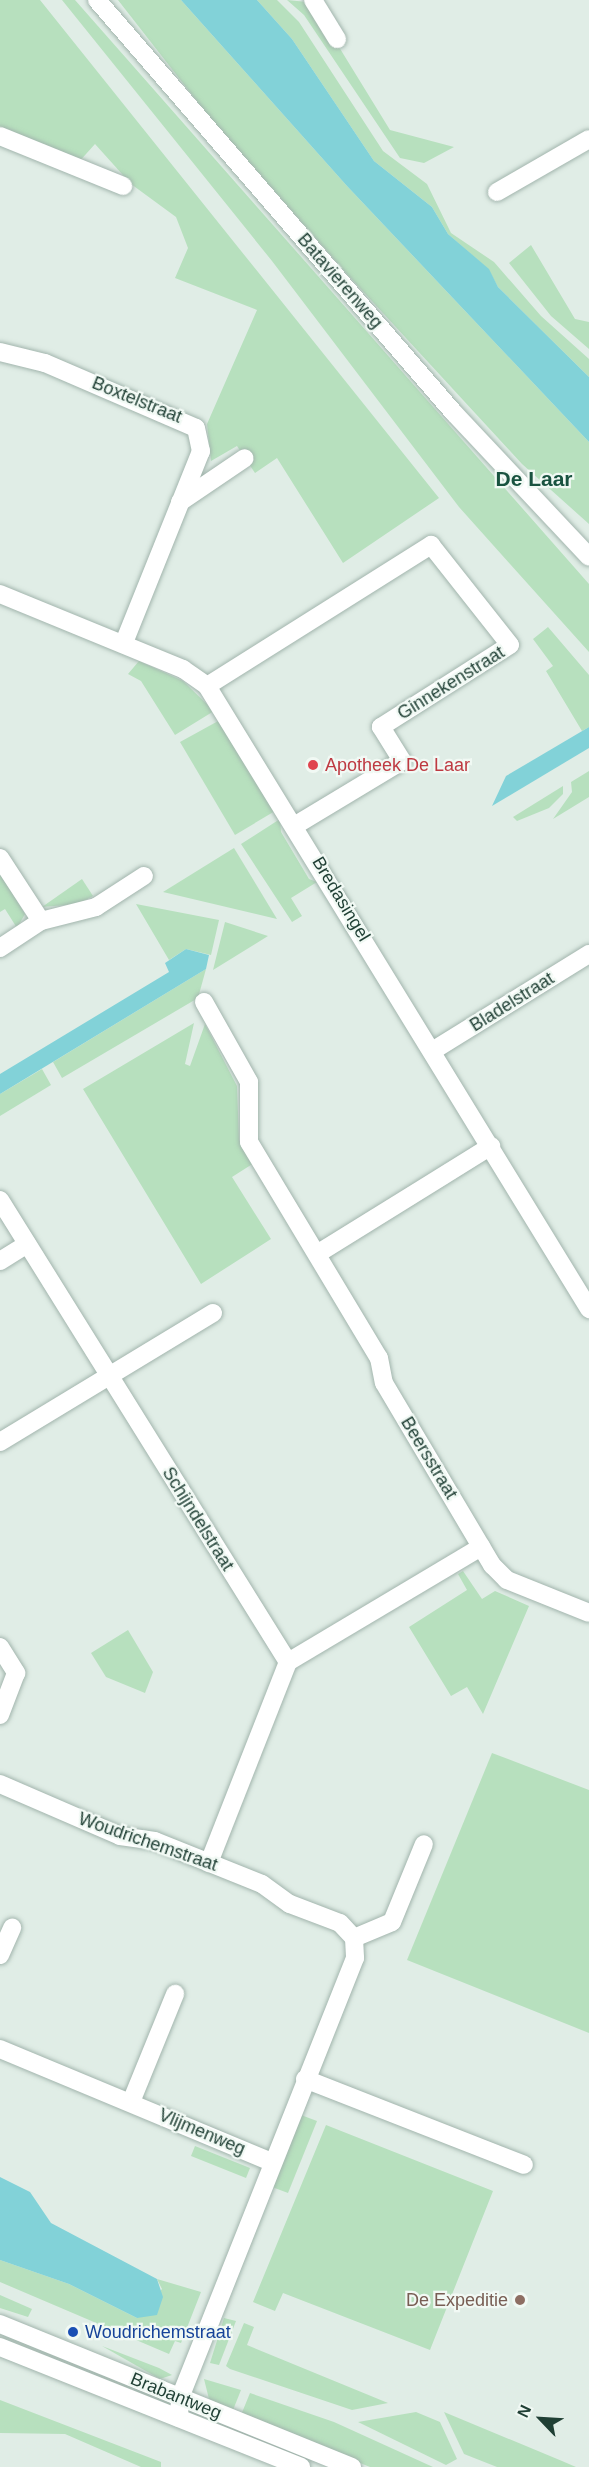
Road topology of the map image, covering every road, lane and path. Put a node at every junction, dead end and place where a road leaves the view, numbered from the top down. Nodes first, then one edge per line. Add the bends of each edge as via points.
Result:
1 (97, 0) edge
2 (313, 0) edge
3 (337, 39) dead end
4 (0, 136) edge
5 (589, 139) edge
6 (123, 186) dead end
7 (497, 192) dead end
8 (0, 352) edge
9 (245, 458) dead end
10 (180, 502) junction
11 (589, 557) edge
12 (0, 594) edge
13 (124, 643) junction
14 (207, 686) junction
15 (296, 825) junction
16 (0, 858) edge
17 (144, 876) dead end
18 (41, 921) junction
19 (0, 948) edge
20 (589, 954) edge
21 (204, 1002) dead end
22 (435, 1050) junction
23 (491, 1146) junction
24 (0, 1200) edge
25 (27, 1244) junction
26 (317, 1254) junction
27 (0, 1261) edge
28 (589, 1309) edge
29 (213, 1313) dead end
30 (109, 1374) junction
31 (0, 1442) edge
32 (481, 1547) junction
33 (589, 1613) edge
34 (0, 1647) edge
35 (288, 1662) junction
36 (0, 1715) edge
37 (0, 1784) edge
38 (424, 1844) dead end
39 (209, 1863) junction
40 (12, 1928) dead end
41 (354, 1938) junction
42 (0, 1955) edge
43 (175, 1994) dead end
44 (0, 2049) edge
45 (305, 2079) junction
46 (131, 2102) junction
47 (272, 2162) junction
48 (524, 2165) dead end
49 (0, 2324) edge
50 (0, 2347) edge
51 (180, 2398) junction
52 (178, 2418) junction
53 (301, 2467) edge
54 (352, 2467) edge

1 - 11 street, Batavierenweg via 454,413
2 - 3 street
4 - 6 street
5 - 7 street
8 - 10 street, Boxtelstraat via 45,363 196,428 201,451
9 - 10 street
10 - 13 street, Boxtelstraat
12 - 13 street, Bredasingel
13 - 14 street, Bredasingel via 183,669
14 - 15 street, Bredasingel
14 - 15 street, Ginnekenstraat via 431,545 510,645 381,727 402,760
15 - 22 street, Bredasingel
16 - 18 street
17 - 18 street via 96,907
18 - 19 street
20 - 22 street, Bladelstraat
21 - 26 street, Beersstraat via 249,1082 249,1142
22 - 23 street, Bredasingel
23 - 26 street
23 - 28 street, Bredasingel
24 - 25 street, Schijndelstraat
25 - 27 street
25 - 30 street, Schijndelstraat
26 - 32 street, Beersstraat via 379,1358 384,1383
29 - 30 street
30 - 31 street
30 - 35 street, Schijndelstraat
32 - 33 street, Beersstraat via 507,1580
32 - 35 street
34 - 36 street via 16,1673
35 - 39 street
37 - 39 street, Woudrichemstraat via 120,1836 155,1841
38 - 41 street via 392,1922
39 - 41 street, Woudrichemstraat via 340,1923
40 - 42 street
41 - 45 street via 355,1958
43 - 46 street
44 - 46 street, Vlijmenweg
45 - 47 street
45 - 48 street
46 - 47 street, Vlijmenweg
47 - 51 street
49 - 51 street, Brabantweg
50 - 52 street, Brabantweg
51 - 52 street
51 - 54 street, Brabantweg
52 - 53 street, Brabantweg

